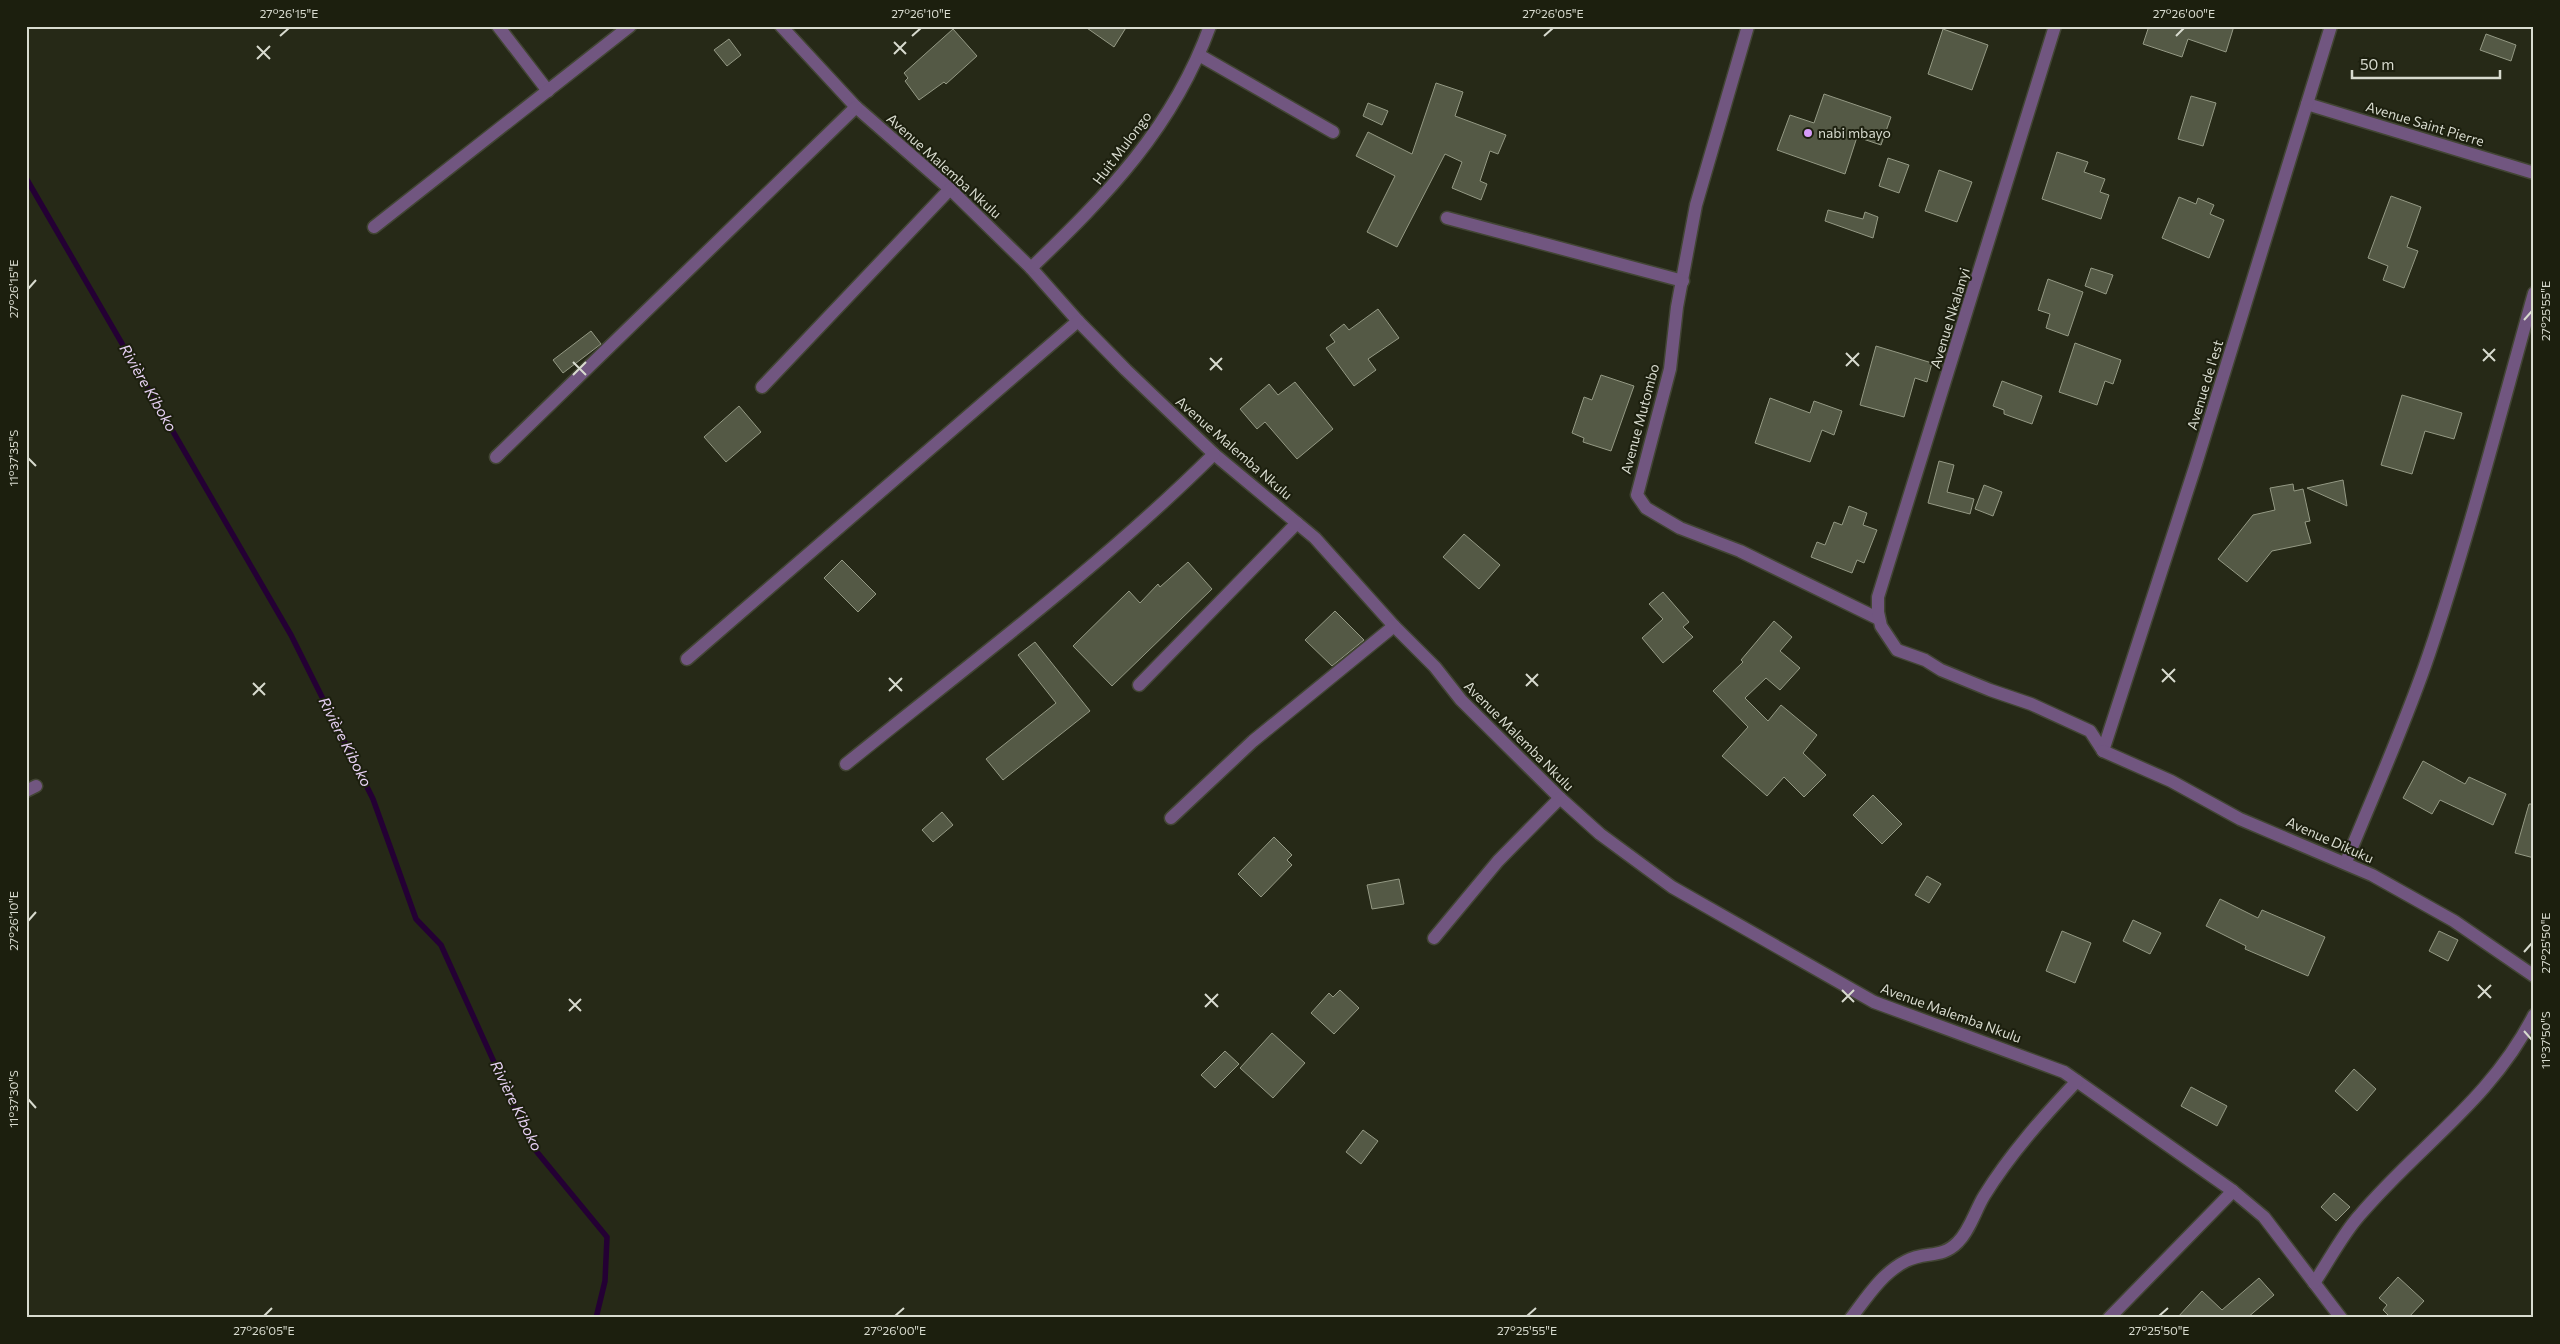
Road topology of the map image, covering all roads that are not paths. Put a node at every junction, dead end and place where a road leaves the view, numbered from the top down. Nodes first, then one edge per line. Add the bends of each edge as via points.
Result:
1 (498, 26) edge
2 (630, 26) edge
3 (781, 26) edge
4 (1210, 26) edge
5 (1748, 26) edge
6 (2055, 26) edge
7 (2331, 26) edge
8 (1199, 56) junction
9 (548, 91) junction
10 (2308, 104) junction
11 (856, 106) junction
12 (1332, 132) dead end
13 (2534, 173) edge
14 (950, 189) junction
15 (1447, 218) dead end
16 (374, 227) dead end
17 (1031, 268) junction
18 (1683, 281) junction
19 (2534, 293) edge
20 (1078, 320) junction
21 (762, 387) dead end
22 (1214, 454) junction
23 (496, 457) dead end
24 (1298, 523) junction
25 (1879, 619) junction
26 (1394, 626) junction
27 (688, 659) dead end
28 (1139, 685) dead end
29 (2103, 751) junction
30 (846, 764) dead end
31 (1560, 798) junction
32 (1171, 818) dead end
33 (2346, 862) junction
34 (1434, 938) dead end
35 (2534, 976) edge
36 (2534, 1015) edge
37 (2077, 1081) junction
38 (2233, 1192) junction
39 (2314, 1282) junction
40 (1851, 1318) edge
41 (2109, 1318) edge
42 (2341, 1318) edge

1 - 9 street
2 - 9 street
3 - 11 street, Avenue Malemba Nkulu
4 - 8 street, Huit Mulongo
5 - 18 street, Avenue Mutombo via 1696,206
6 - 25 street, Avenue Nkalanyi via 1878,597
7 - 10 street, Avenue de l'est
8 - 12 street
8 - 17 street, Huit Mulongo via 1156,132 1138,156 1095,206
9 - 16 street
10 - 13 street, Avenue Saint Pierre
10 - 29 street, Avenue de l'est
11 - 14 street, Avenue Malemba Nkulu
11 - 23 street
14 - 17 street, Avenue Malemba Nkulu
14 - 21 street
15 - 18 street
17 - 20 street, Avenue Malemba Nkulu
18 - 25 street, Avenue Mutombo via 1670,370 1637,491 1640,500 1658,516 1680,528 1740,551
19 - 33 street via 2429,653 2410,708
20 - 22 street, Avenue Malemba Nkulu
20 - 27 street
22 - 24 street, Avenue Malemba Nkulu
22 - 30 street via 1163,504 1077,577
24 - 26 street, Avenue Malemba Nkulu via 1332,555
24 - 28 street
25 - 29 street via 1897,650 2090,731
26 - 31 street, Avenue Malemba Nkulu via 1435,667 1456,695
26 - 32 street via 1253,741
29 - 33 street, Avenue Dikuku via 2171,781 2240,819
31 - 34 street via 1498,861
31 - 37 street, Avenue Malemba Nkulu via 1655,876 1874,1002 2048,1065
33 - 35 street, Avenue Dikuku via 2439,912
36 - 39 street via 2517,1047 2485,1089 2358,1217
37 - 38 street, Avenue Malemba Nkulu
37 - 40 street via 2038,1121 2002,1169 1958,1242 1942,1254 1921,1255 1905,1261 1880,1279
38 - 39 street, Avenue Malemba Nkulu via 2264,1217
38 - 41 street
39 - 42 street, Avenue Malemba Nkulu

